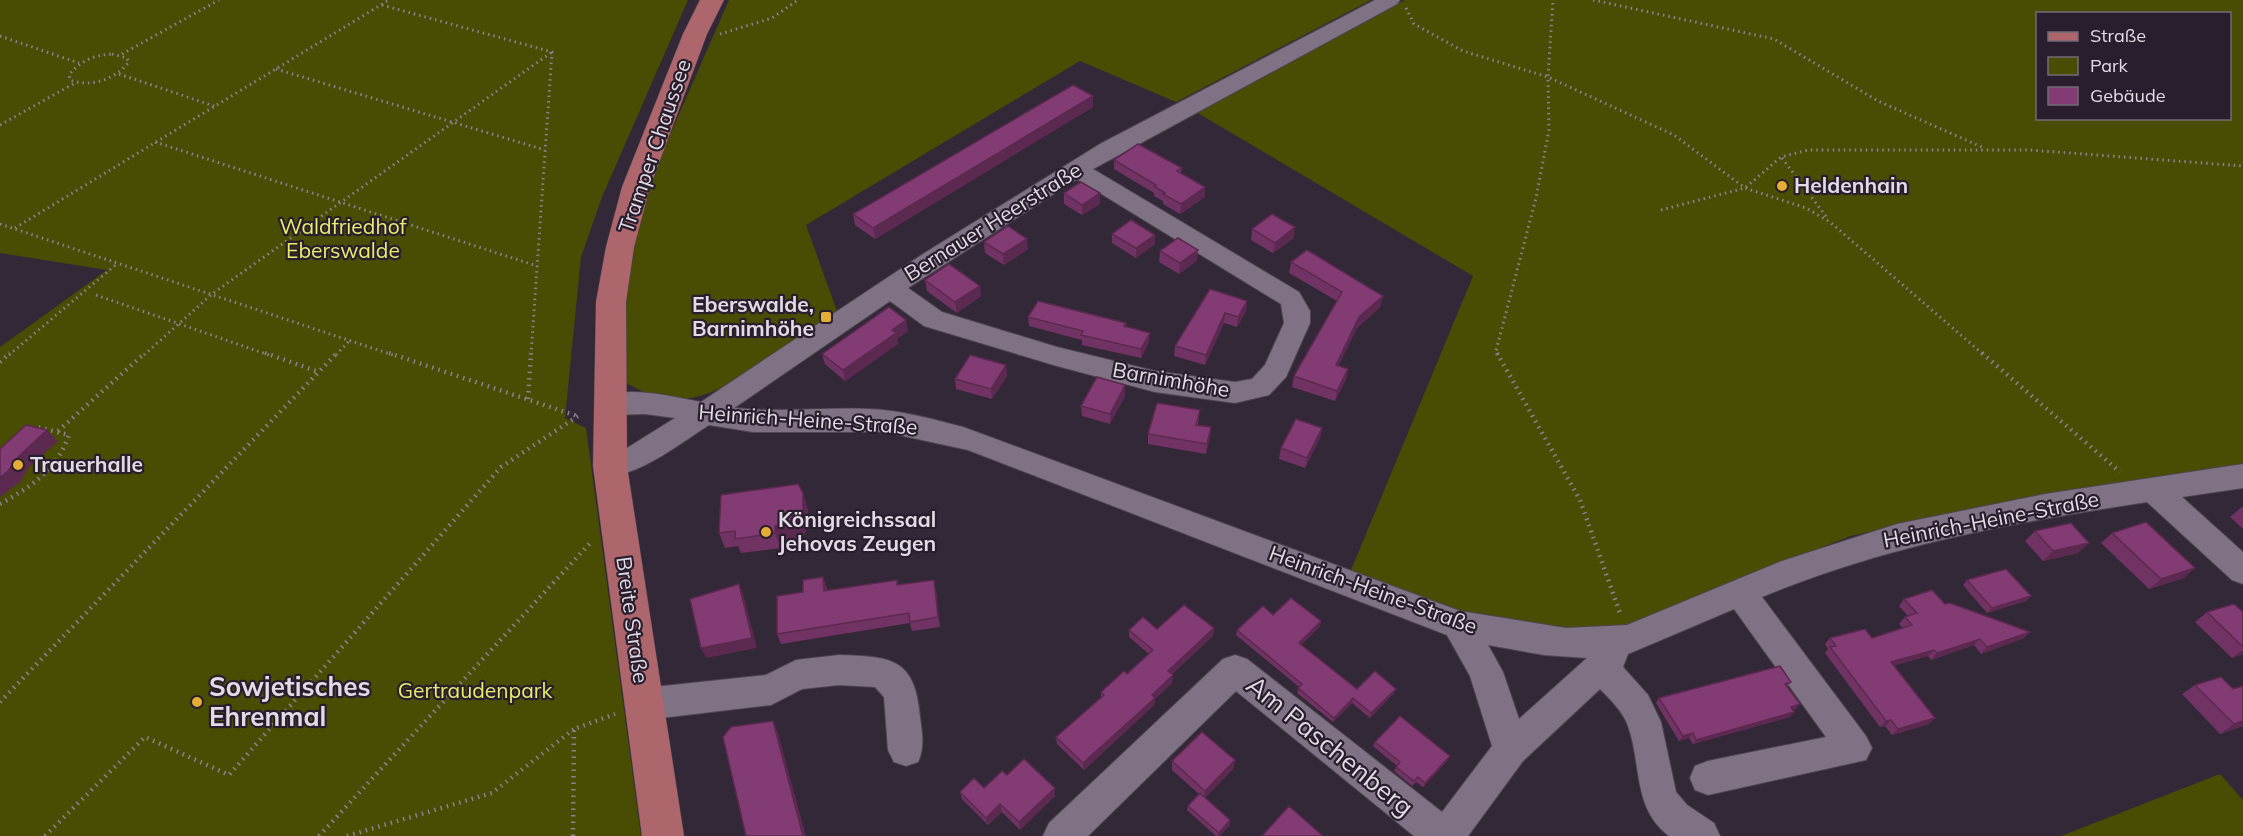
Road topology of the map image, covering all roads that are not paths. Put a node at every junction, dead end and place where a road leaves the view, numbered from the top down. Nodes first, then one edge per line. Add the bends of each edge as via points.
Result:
1 (712, 0) edge
2 (1396, 2) edge
3 (1077, 169) junction
4 (890, 288) junction
5 (609, 404) junction
6 (703, 415) junction
7 (610, 466) junction
8 (2243, 476) edge
9 (2146, 491) junction
10 (2243, 570) edge
11 (1741, 593) junction
12 (1460, 625) junction
13 (1614, 650) junction
14 (644, 704) junction
15 (1511, 749) junction
16 (906, 750) dead end
17 (1708, 778) dead end
18 (663, 836) edge
19 (1062, 836) edge
20 (1445, 836) edge
21 (1701, 836) edge

1 - 5 main road, Tramper Chaussee via 636,187 611,302
2 - 3 street, Bernauer Heerstraße via 1108,149
3 - 4 street, Bernauer Heerstraße
3 - 4 street, Barnimhöhe via 1290,298 1297,308 1299,322 1272,377 1258,388 1214,392 1125,375 933,319
4 - 6 street, Bernauer Heerstraße
5 - 6 street, Heinrich-Heine-Straße via 633,400
5 - 7 main road, Breite Straße
6 - 7 street, Bernauer Heerstraße via 637,456
6 - 12 street, Heinrich-Heine-Straße via 752,421 883,421 974,441
7 - 14 main road, Breite Straße
8 - 9 street, Heinrich-Heine-Straße
9 - 10 street
9 - 11 street, Heinrich-Heine-Straße via 1936,527 1849,551
11 - 13 street, Heinrich-Heine-Straße
11 - 17 street via 1854,748
12 - 13 street, Heinrich-Heine-Straße via 1539,641
12 - 15 street via 1486,672
13 - 15 street, Am Paschenberg
13 - 21 street via 1626,691 1644,723 1655,788 1670,814
14 - 16 street via 771,690 796,675 839,670 883,672 901,692
14 - 18 main road, Breite Straße
15 - 20 street, Am Paschenberg
19 - 20 street, Am Paschenberg via 1234,670

